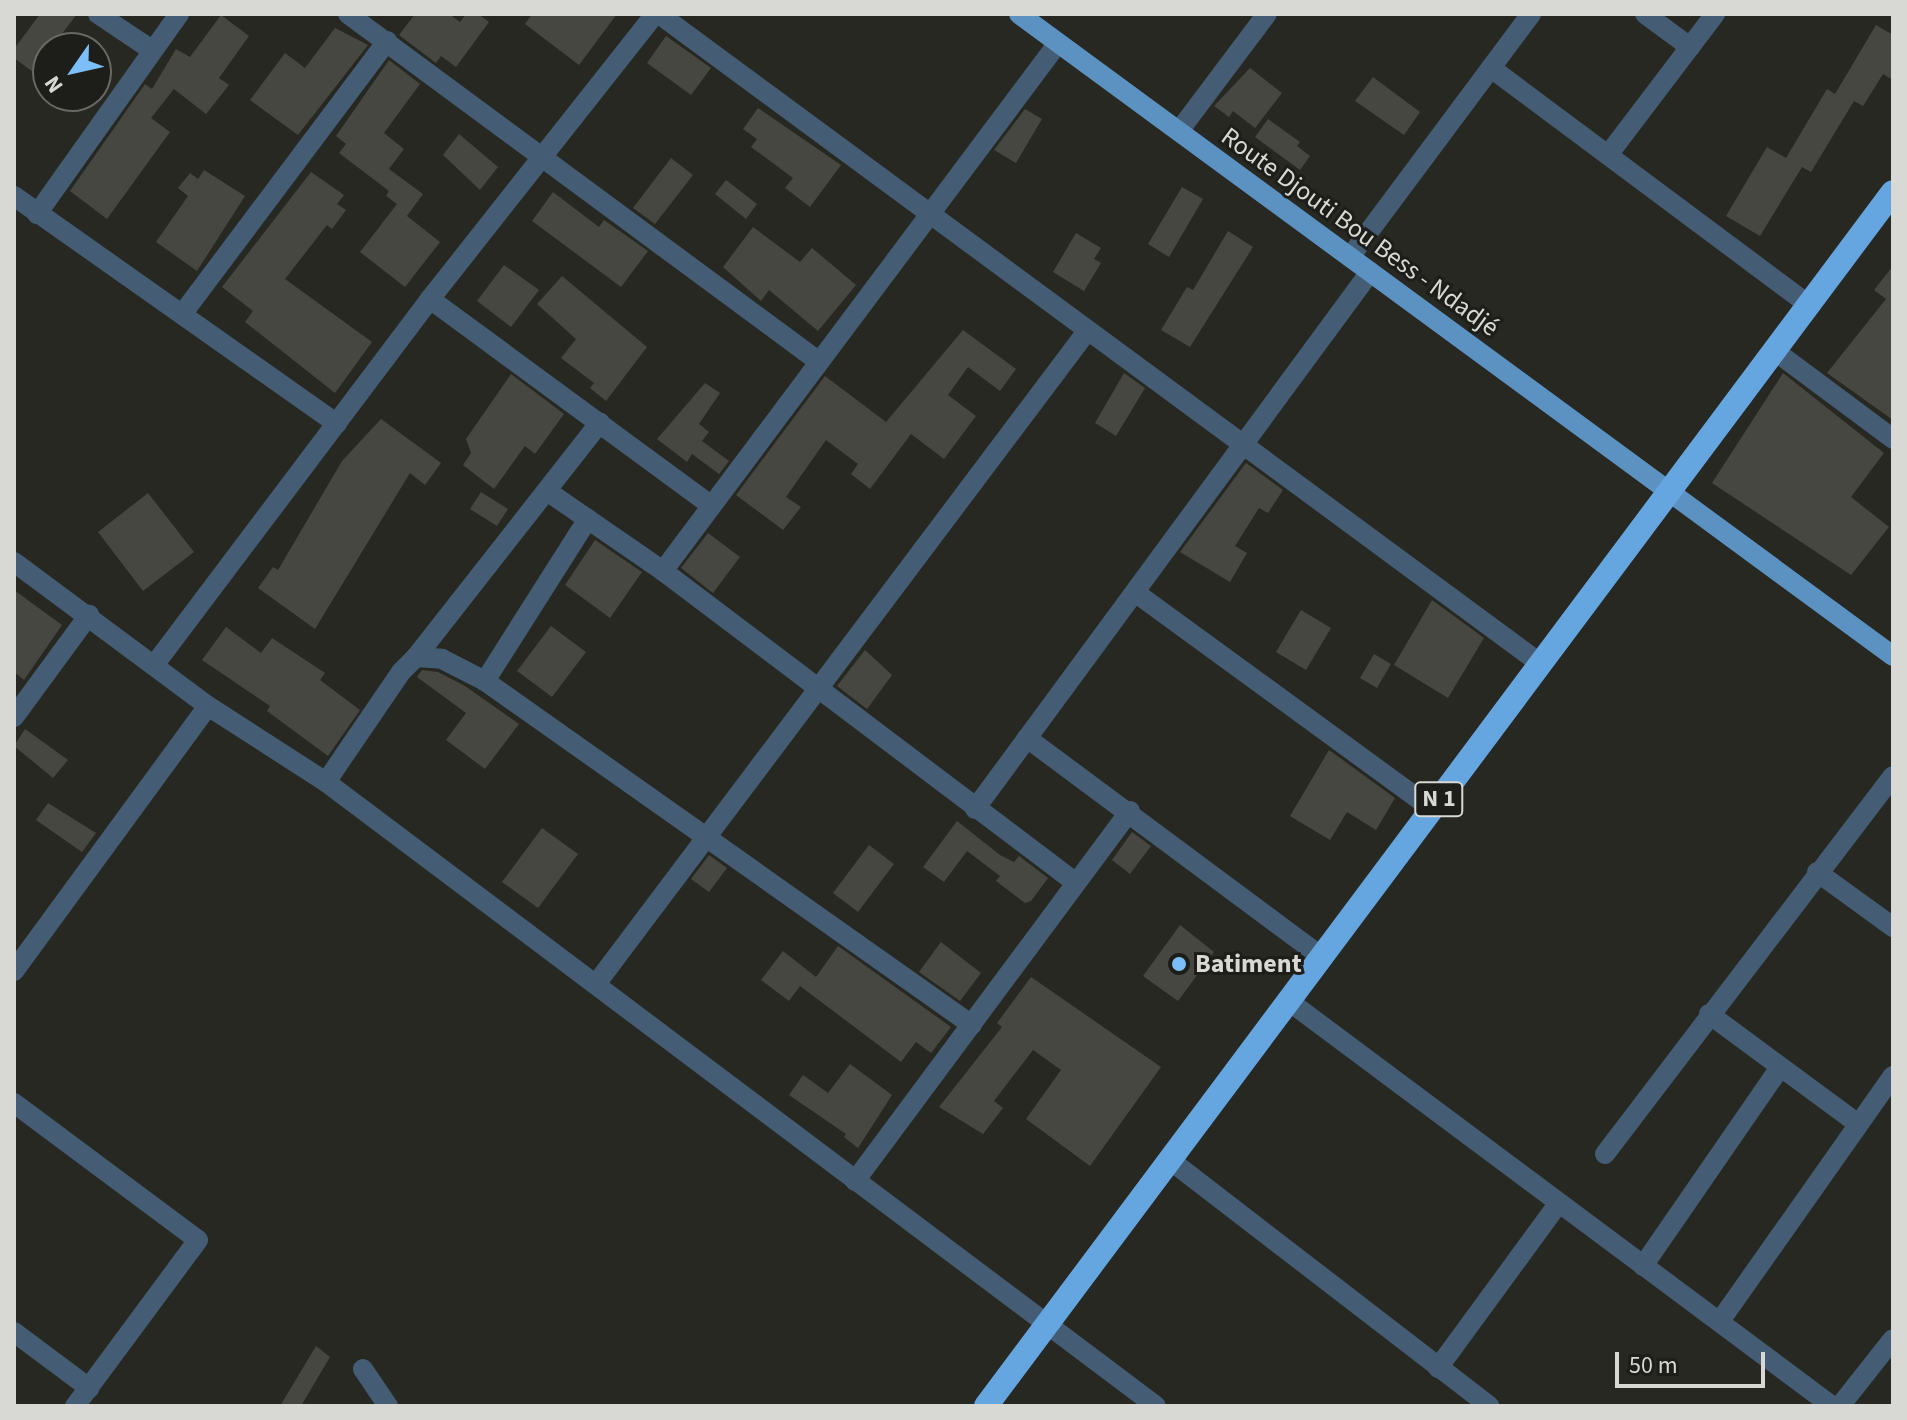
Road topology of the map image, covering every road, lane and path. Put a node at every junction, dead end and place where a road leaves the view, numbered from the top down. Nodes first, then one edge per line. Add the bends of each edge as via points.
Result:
1 (98, 14) edge
2 (179, 14) edge
3 (348, 14) edge
4 (657, 14) edge
5 (1019, 14) edge
6 (1267, 14) edge
7 (1531, 14) edge
8 (1645, 14) edge
9 (1715, 14) edge
10 (387, 41) junction
11 (1058, 43) junction
12 (1690, 47) junction
13 (152, 50) junction
14 (1491, 68) junction
15 (1179, 131) junction
16 (1608, 155) junction
17 (544, 156) junction
18 (1893, 192) edge
19 (14, 196) edge
20 (929, 213) junction
21 (37, 214) junction
22 (1350, 257) junction
23 (1370, 272) junction
24 (430, 299) junction
25 (1809, 305) junction
26 (183, 313) junction
27 (1088, 330) junction
28 (1775, 351) junction
29 (818, 361) junction
30 (600, 422) junction
31 (337, 424) junction
32 (1893, 439) edge
33 (1240, 443) junction
34 (547, 491) junction
35 (1670, 491) junction
36 (709, 504) junction
37 (588, 519) junction
38 (14, 562) edge
39 (663, 571) junction
40 (1136, 593) junction
41 (89, 615) junction
42 (1893, 656) edge
43 (416, 657) junction
44 (155, 664) junction
45 (1541, 664) junction
46 (485, 681) junction
47 (820, 688) junction
48 (208, 706) junction
49 (14, 717) edge
50 (1027, 738) junction
51 (1893, 776) edge
52 (326, 782) junction
53 (975, 809) junction
54 (1432, 809) junction
55 (1130, 811) junction
56 (706, 838) junction
57 (1817, 872) junction
58 (1075, 882) junction
59 (1893, 927) edge
60 (1323, 958) junction
61 (14, 971) edge
62 (596, 984) junction
63 (1290, 1002) junction
64 (1709, 1014) junction
65 (972, 1025) junction
66 (1779, 1069) junction
67 (1893, 1076) edge
68 (14, 1103) edge
69 (1858, 1124) junction
70 (1605, 1154) dead end
71 (1170, 1160) junction
72 (855, 1181) junction
73 (1558, 1204) junction
74 (1643, 1266) junction
75 (1720, 1321) junction
76 (1046, 1325) junction
77 (14, 1332) edge
78 (1893, 1339) edge
79 (1438, 1368) junction
80 (363, 1369) dead end
81 (89, 1388) junction
82 (75, 1406) edge
83 (388, 1406) edge
84 (986, 1406) edge
85 (1156, 1406) edge
86 (1489, 1406) edge
87 (1832, 1406) edge
88 (1840, 1406) edge

1 - 13 street
2 - 13 street
3 - 10 street
4 - 17 street
4 - 20 street
5 - 11 main road, Route Djouti Bou Bess - Ndadjé
6 - 15 street
7 - 14 street
8 - 12 street
9 - 12 street
10 - 17 street
10 - 26 street
11 - 15 main road, Route Djouti Bou Bess - Ndadjé
11 - 20 street
12 - 16 street
13 - 21 street
14 - 16 street
14 - 22 street
15 - 22 main road, Route Djouti Bou Bess - Ndadjé
16 - 25 street
17 - 24 street
17 - 29 street
18 - 25 highway, N 1
19 - 21 street
20 - 27 street
20 - 29 street
21 - 26 street
22 - 23 main road, Route Djouti Bou Bess - Ndadjé
23 - 33 street
23 - 35 main road, Route Djouti Bou Bess - Ndadjé
24 - 30 street
24 - 31 street
25 - 28 highway, N 1
26 - 31 street
27 - 33 street
27 - 47 street
28 - 32 street
28 - 35 highway, N 1
29 - 36 street
30 - 34 street
30 - 36 street
31 - 44 street
33 - 40 street
33 - 45 street
34 - 37 street
34 - 43 street
35 - 42 main road, Route Djouti Bou Bess - Ndadjé
35 - 45 highway, N 1
36 - 39 street
37 - 39 street
37 - 46 street
38 - 41 street
39 - 47 street
40 - 50 street
40 - 54 street
41 - 44 street
41 - 49 street
43 - 46 street via 442,659
43 - 52 street
44 - 48 street
45 - 54 highway, N 1
46 - 56 street
47 - 53 street
47 - 56 street
48 - 52 street
48 - 61 street
50 - 53 street
50 - 55 street
51 - 57 street
52 - 62 street
53 - 58 street
54 - 60 highway, N 1
55 - 58 street
55 - 60 street
56 - 62 street
56 - 65 street
57 - 59 street
57 - 64 street
58 - 65 street
60 - 63 highway, N 1
62 - 72 street
63 - 71 highway, N 1
63 - 73 street
64 - 66 street
64 - 70 street
65 - 72 street
66 - 69 street
66 - 74 street
67 - 69 street
68 - 81 street via 198,1240
69 - 75 street
71 - 76 highway, N 1
71 - 79 street
72 - 76 street
73 - 74 street
73 - 79 street
74 - 75 street
75 - 87 street
76 - 84 highway, N 1
76 - 85 street
77 - 81 street
78 - 88 street
79 - 86 street
80 - 83 street
81 - 82 street

